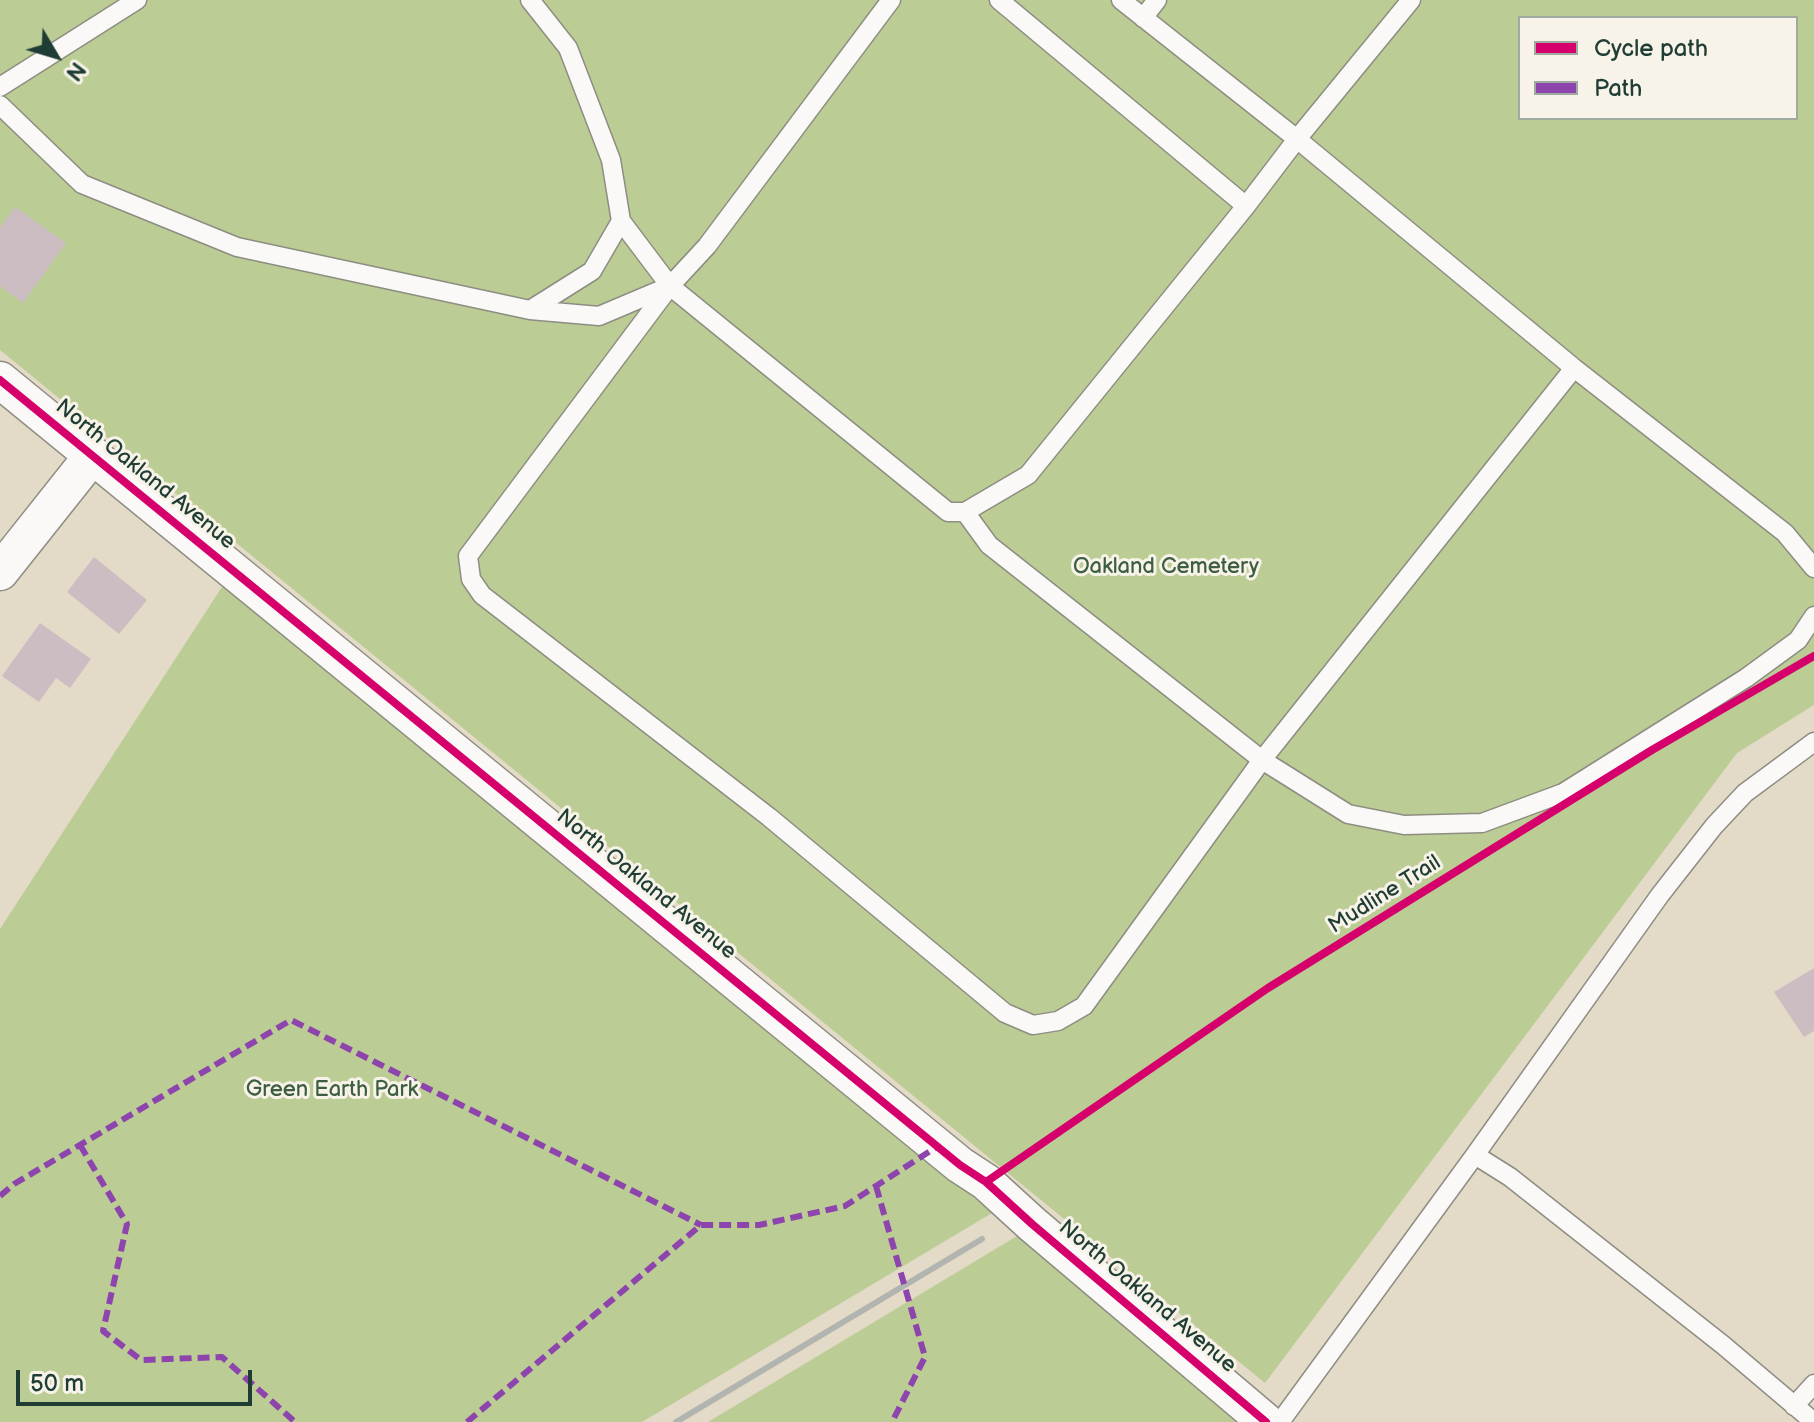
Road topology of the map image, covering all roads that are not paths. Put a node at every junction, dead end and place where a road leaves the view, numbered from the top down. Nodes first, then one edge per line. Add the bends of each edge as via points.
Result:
1 (137, 0) edge
2 (530, 0) edge
3 (891, 0) edge
4 (999, 0) edge
5 (1121, 0) edge
6 (1157, 0) edge
7 (1411, 0) edge
8 (1143, 18) junction
9 (0, 87) edge
10 (0, 105) edge
11 (1297, 139) junction
12 (1246, 206) junction
13 (621, 221) junction
14 (670, 286) junction
15 (530, 310) junction
16 (1574, 368) junction
17 (0, 380) edge
18 (93, 455) junction
19 (965, 512) junction
20 (1814, 568) edge
21 (0, 572) edge
22 (1814, 616) edge
23 (1814, 742) edge
24 (1262, 760) junction
25 (1475, 1155) junction
26 (1814, 1384) edge
27 (1794, 1406) junction
28 (1266, 1422) edge
29 (1280, 1422) edge
30 (1814, 1422) edge

1 - 9 lane
2 - 13 lane via 568,48 611,160
3 - 14 lane via 707,246
4 - 12 lane
5 - 8 lane
6 - 8 lane
7 - 11 lane
8 - 11 lane
10 - 15 lane via 82,184 237,247
11 - 12 lane
11 - 16 lane
12 - 19 lane via 1028,475
13 - 14 lane
13 - 15 lane via 592,271
14 - 15 lane via 599,316
14 - 19 lane via 948,512
14 - 24 lane via 468,556 471,579 482,595 769,817 1005,1013 1033,1025 1058,1021 1084,1006
16 - 20 lane via 1785,533
16 - 24 lane
17 - 18 street, North Oakland Avenue
18 - 21 street
18 - 28 street, North Oakland Avenue via 986,1182
19 - 24 lane via 989,545
22 - 24 lane via 1798,640 1746,678 1563,793 1482,823 1404,825 1348,814
23 - 25 lane via 1745,793 1714,826
25 - 27 lane via 1510,1177
25 - 29 lane
26 - 27 lane
27 - 30 lane

